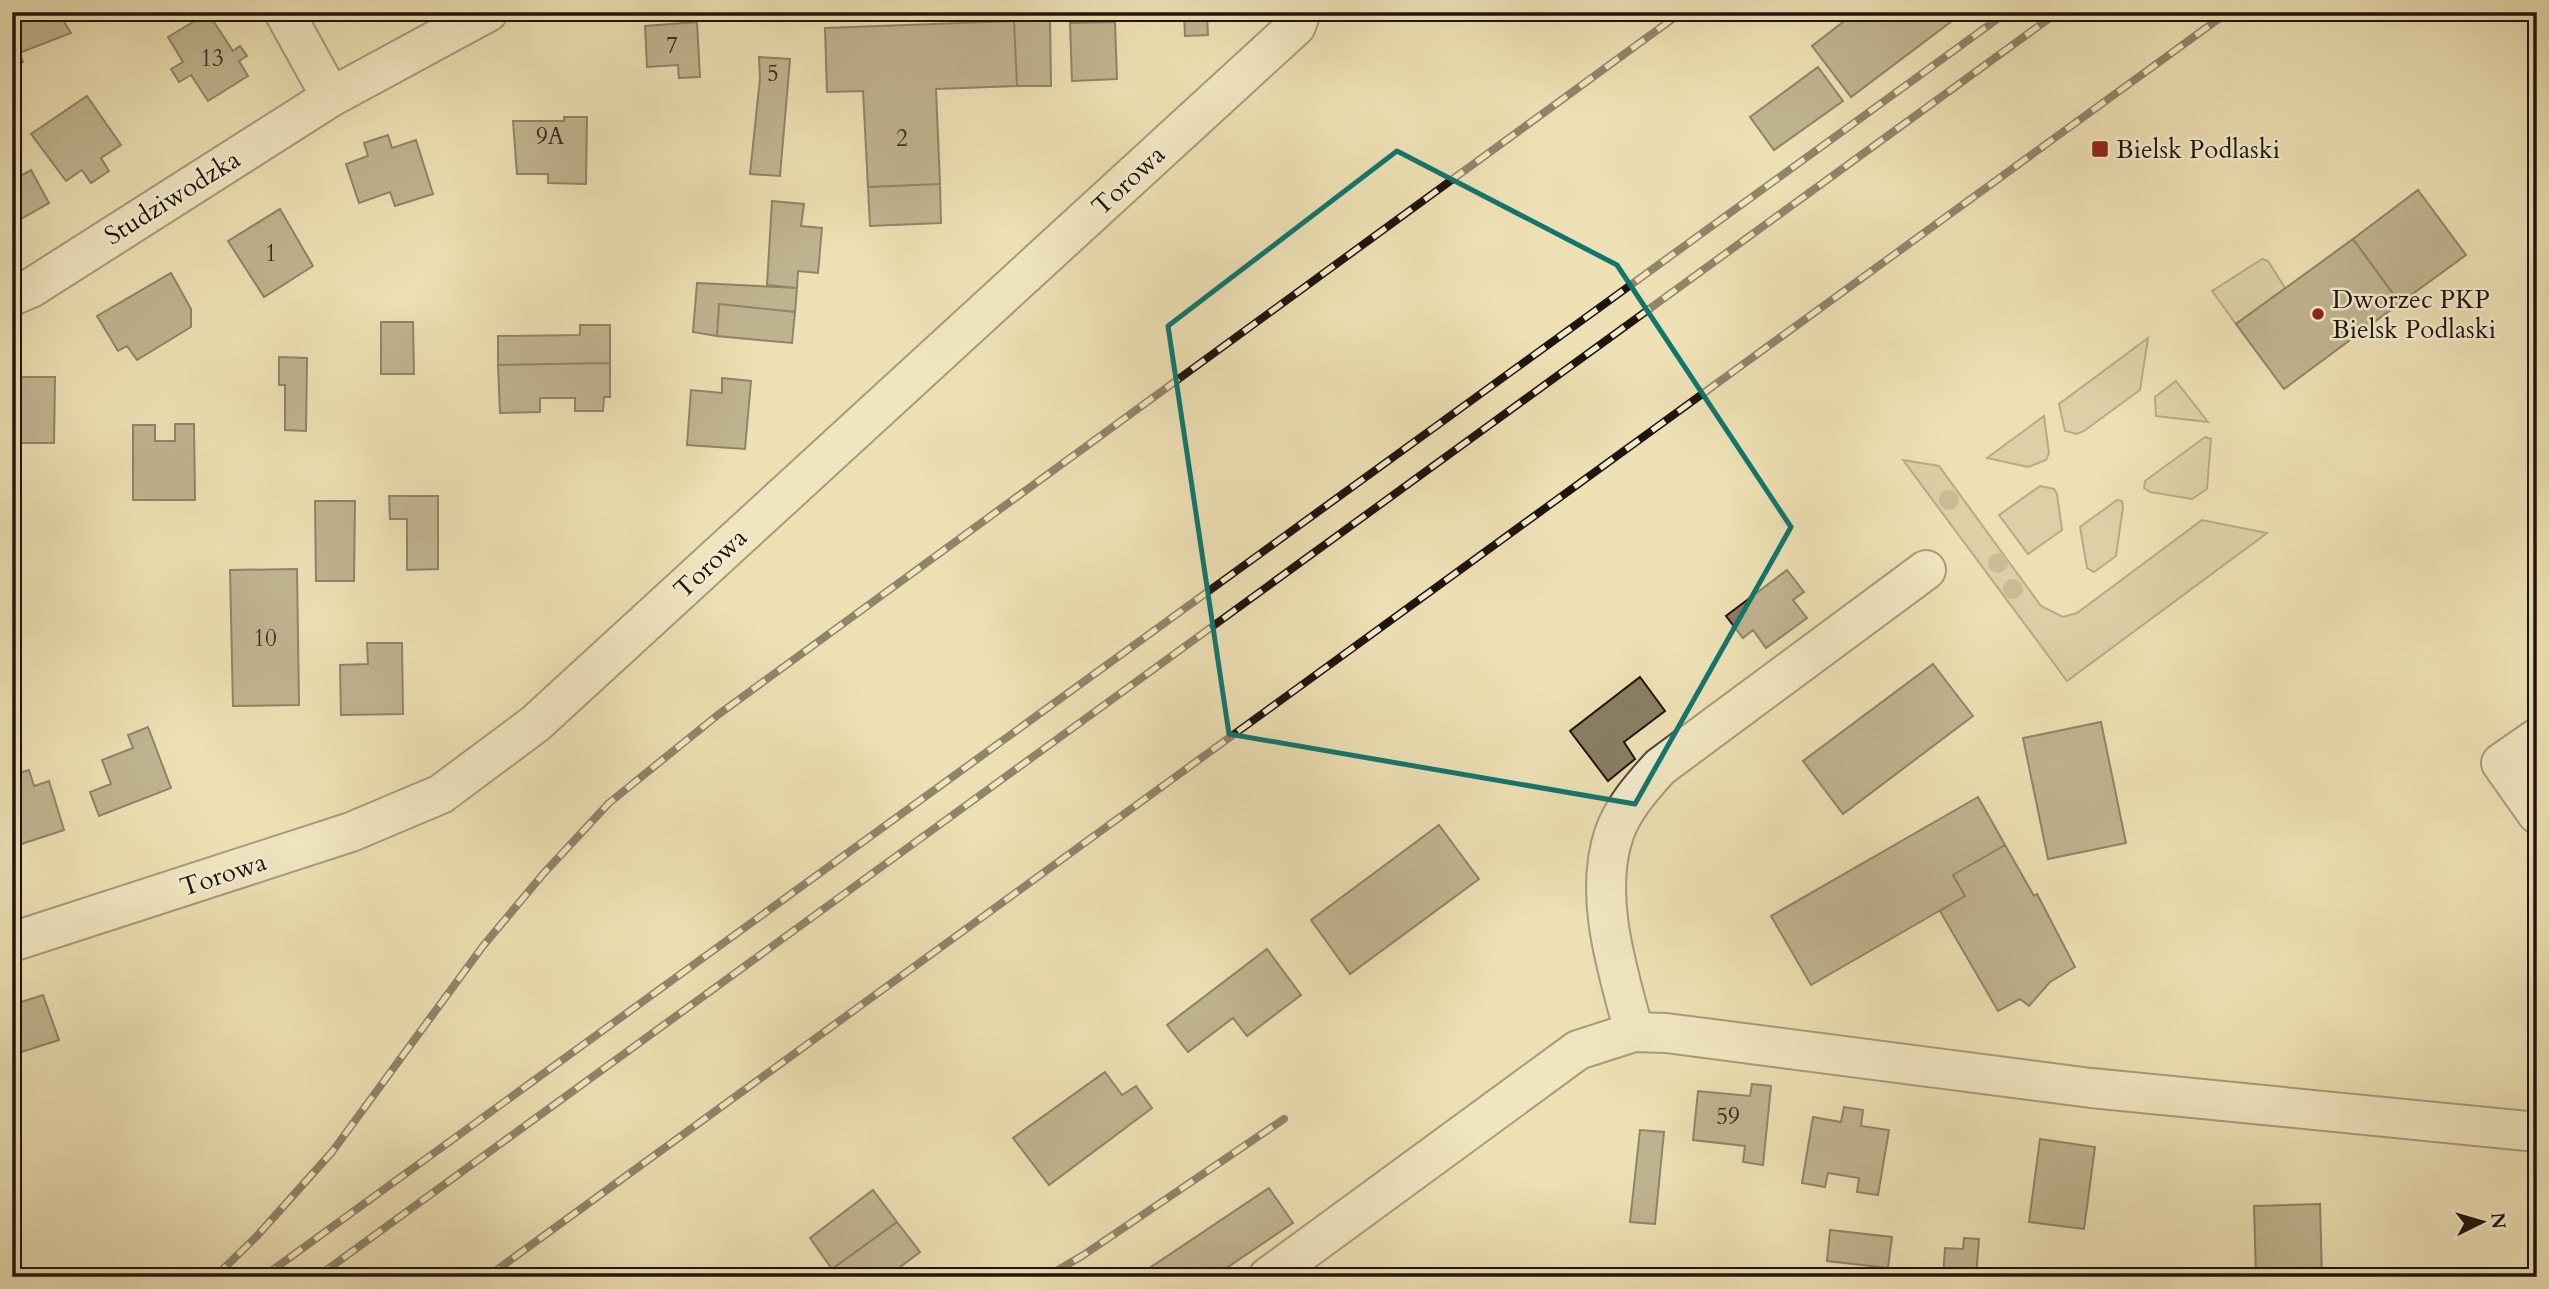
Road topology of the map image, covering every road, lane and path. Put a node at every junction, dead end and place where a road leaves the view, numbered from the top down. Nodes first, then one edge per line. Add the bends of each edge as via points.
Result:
1 (284, 12) edge
2 (488, 12) edge
3 (1301, 12) edge
4 (331, 97) junction
5 (12, 296) edge
6 (1926, 570) dead end
7 (2537, 738) edge
8 (2537, 814) edge
9 (12, 942) edge
10 (1634, 1032) junction
11 (2537, 1132) edge
12 (1268, 1277) edge

1 - 4 street
2 - 4 street, Studziwodzka
3 - 9 street, Torowa via 1296,26 535,724 441,794 351,832
4 - 5 street, Studziwodzka
6 - 10 street via 1660,767 1636,793 1614,834 1606,880 1610,926
7 - 8 street via 2501,763
10 - 11 street via 1666,1032 2091,1088
10 - 12 street via 1578,1050

